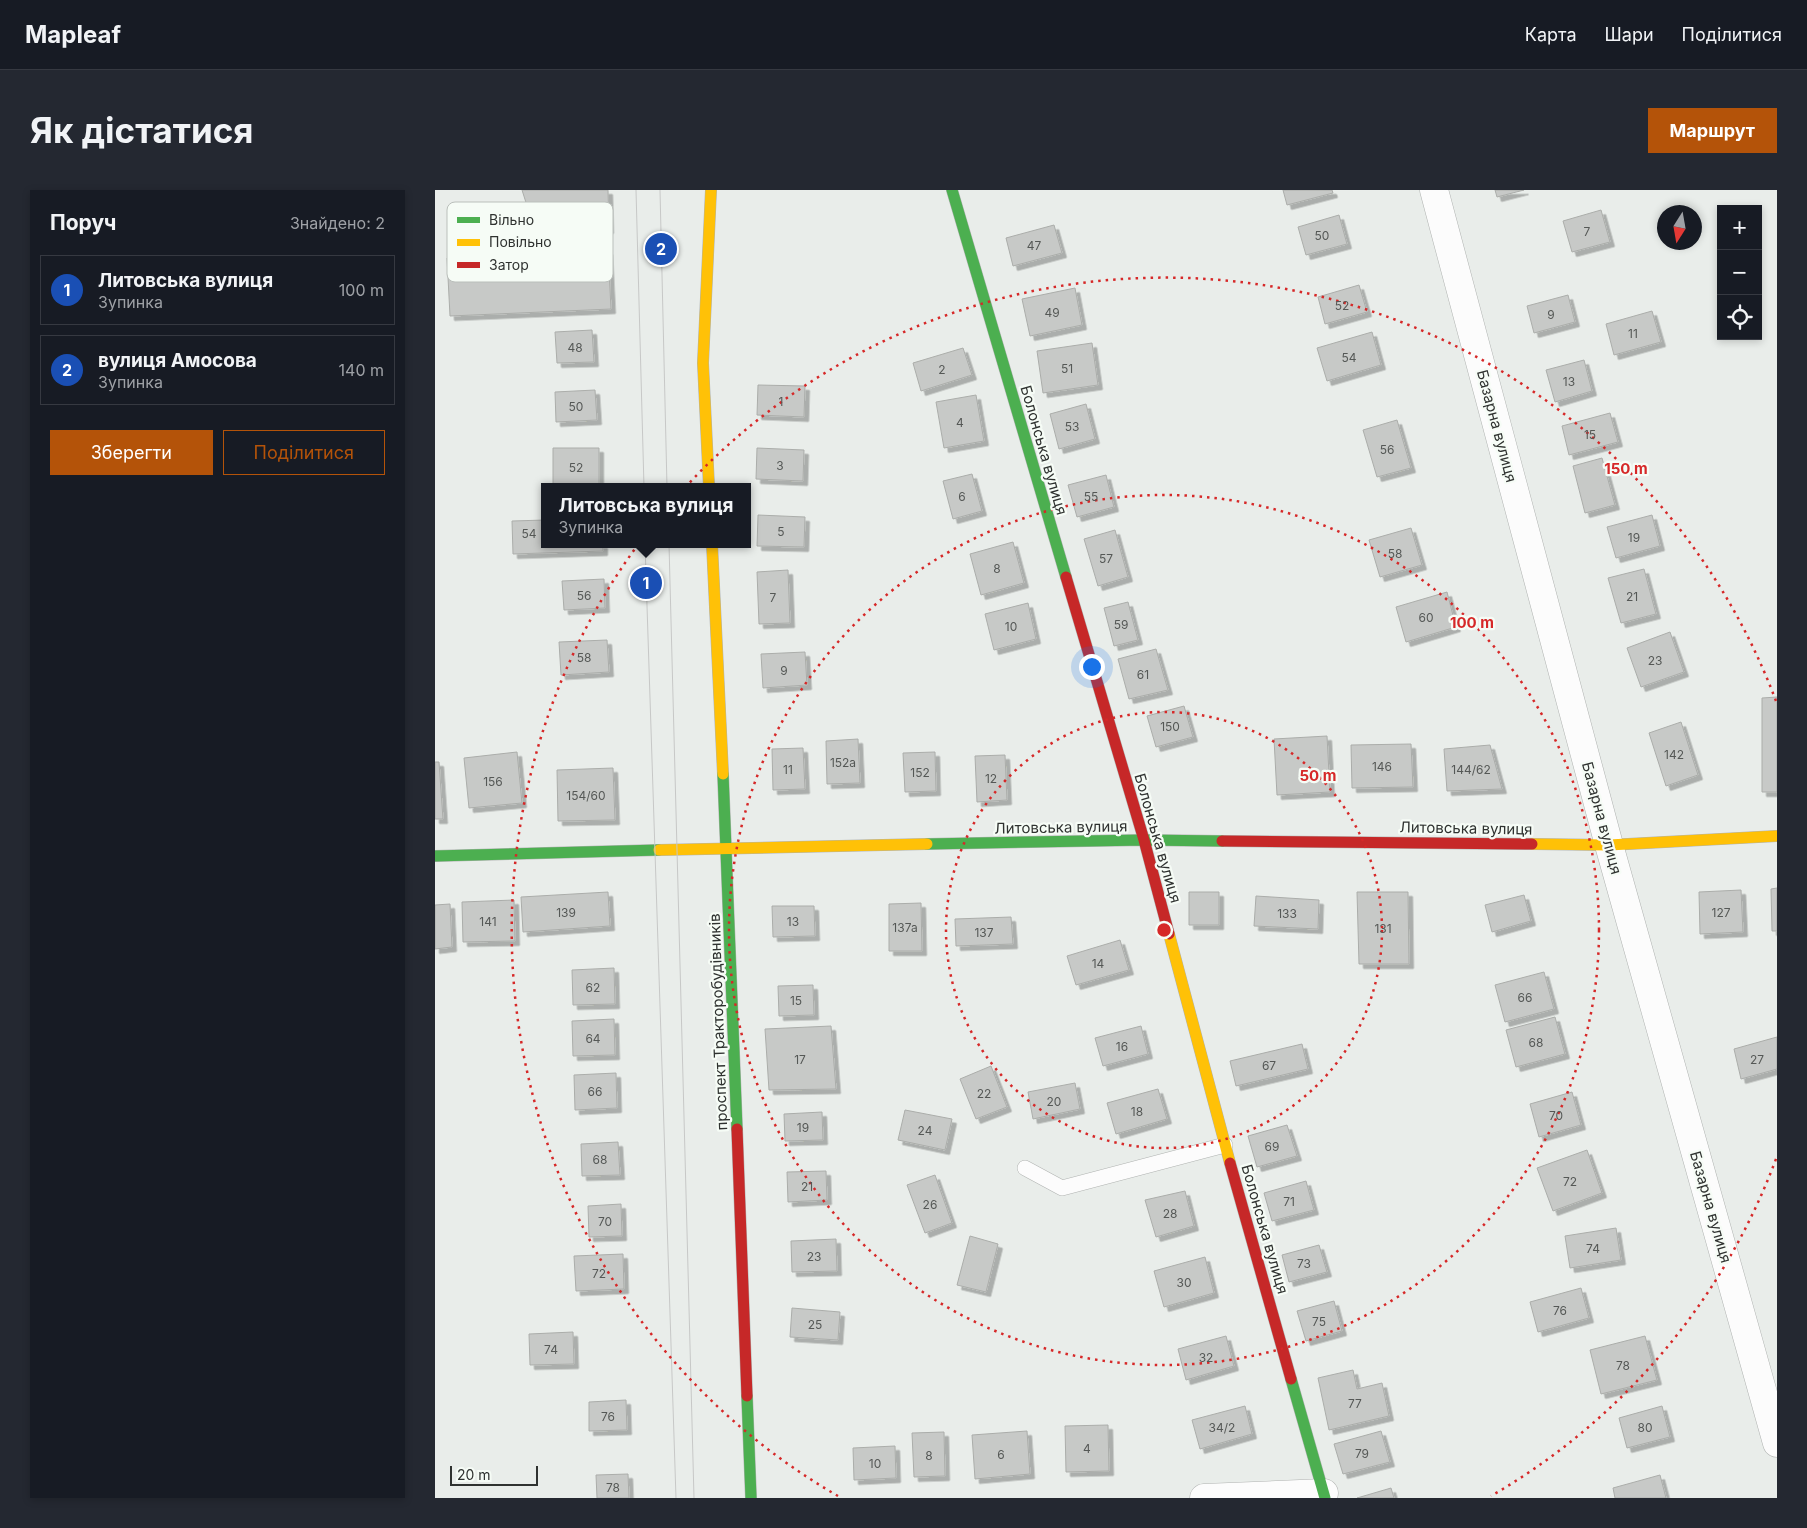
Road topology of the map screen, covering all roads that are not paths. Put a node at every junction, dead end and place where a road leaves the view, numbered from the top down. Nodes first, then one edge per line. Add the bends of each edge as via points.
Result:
1 (711, 190) edge
2 (952, 190) edge
3 (1434, 190) edge
4 (709, 483) edge
5 (712, 548) edge
6 (1777, 836) edge
7 (1144, 840) junction
8 (1609, 845) junction
9 (727, 848) junction
10 (435, 856) edge
11 (1225, 1145) junction
12 (1025, 1168) dead end
13 (1777, 1443) edge
14 (1325, 1495) edge
15 (751, 1498) edge
16 (1204, 1498) edge

1 - 4 street via 703,362
2 - 7 street, Болонська вулиця
3 - 8 street, Базарна вулиця
5 - 9 street, проспект Тракторобудівників
6 - 8 street, Литовська вулиця
7 - 8 street, Литовська вулиця
7 - 9 street, Литовська вулиця
7 - 11 street, Болонська вулиця
8 - 13 street, Базарна вулиця
9 - 10 street, Литовська вулиця
9 - 15 street, проспект Тракторобудівників
11 - 12 lane via 1062,1188
11 - 14 street, Болонська вулиця
14 - 16 street

